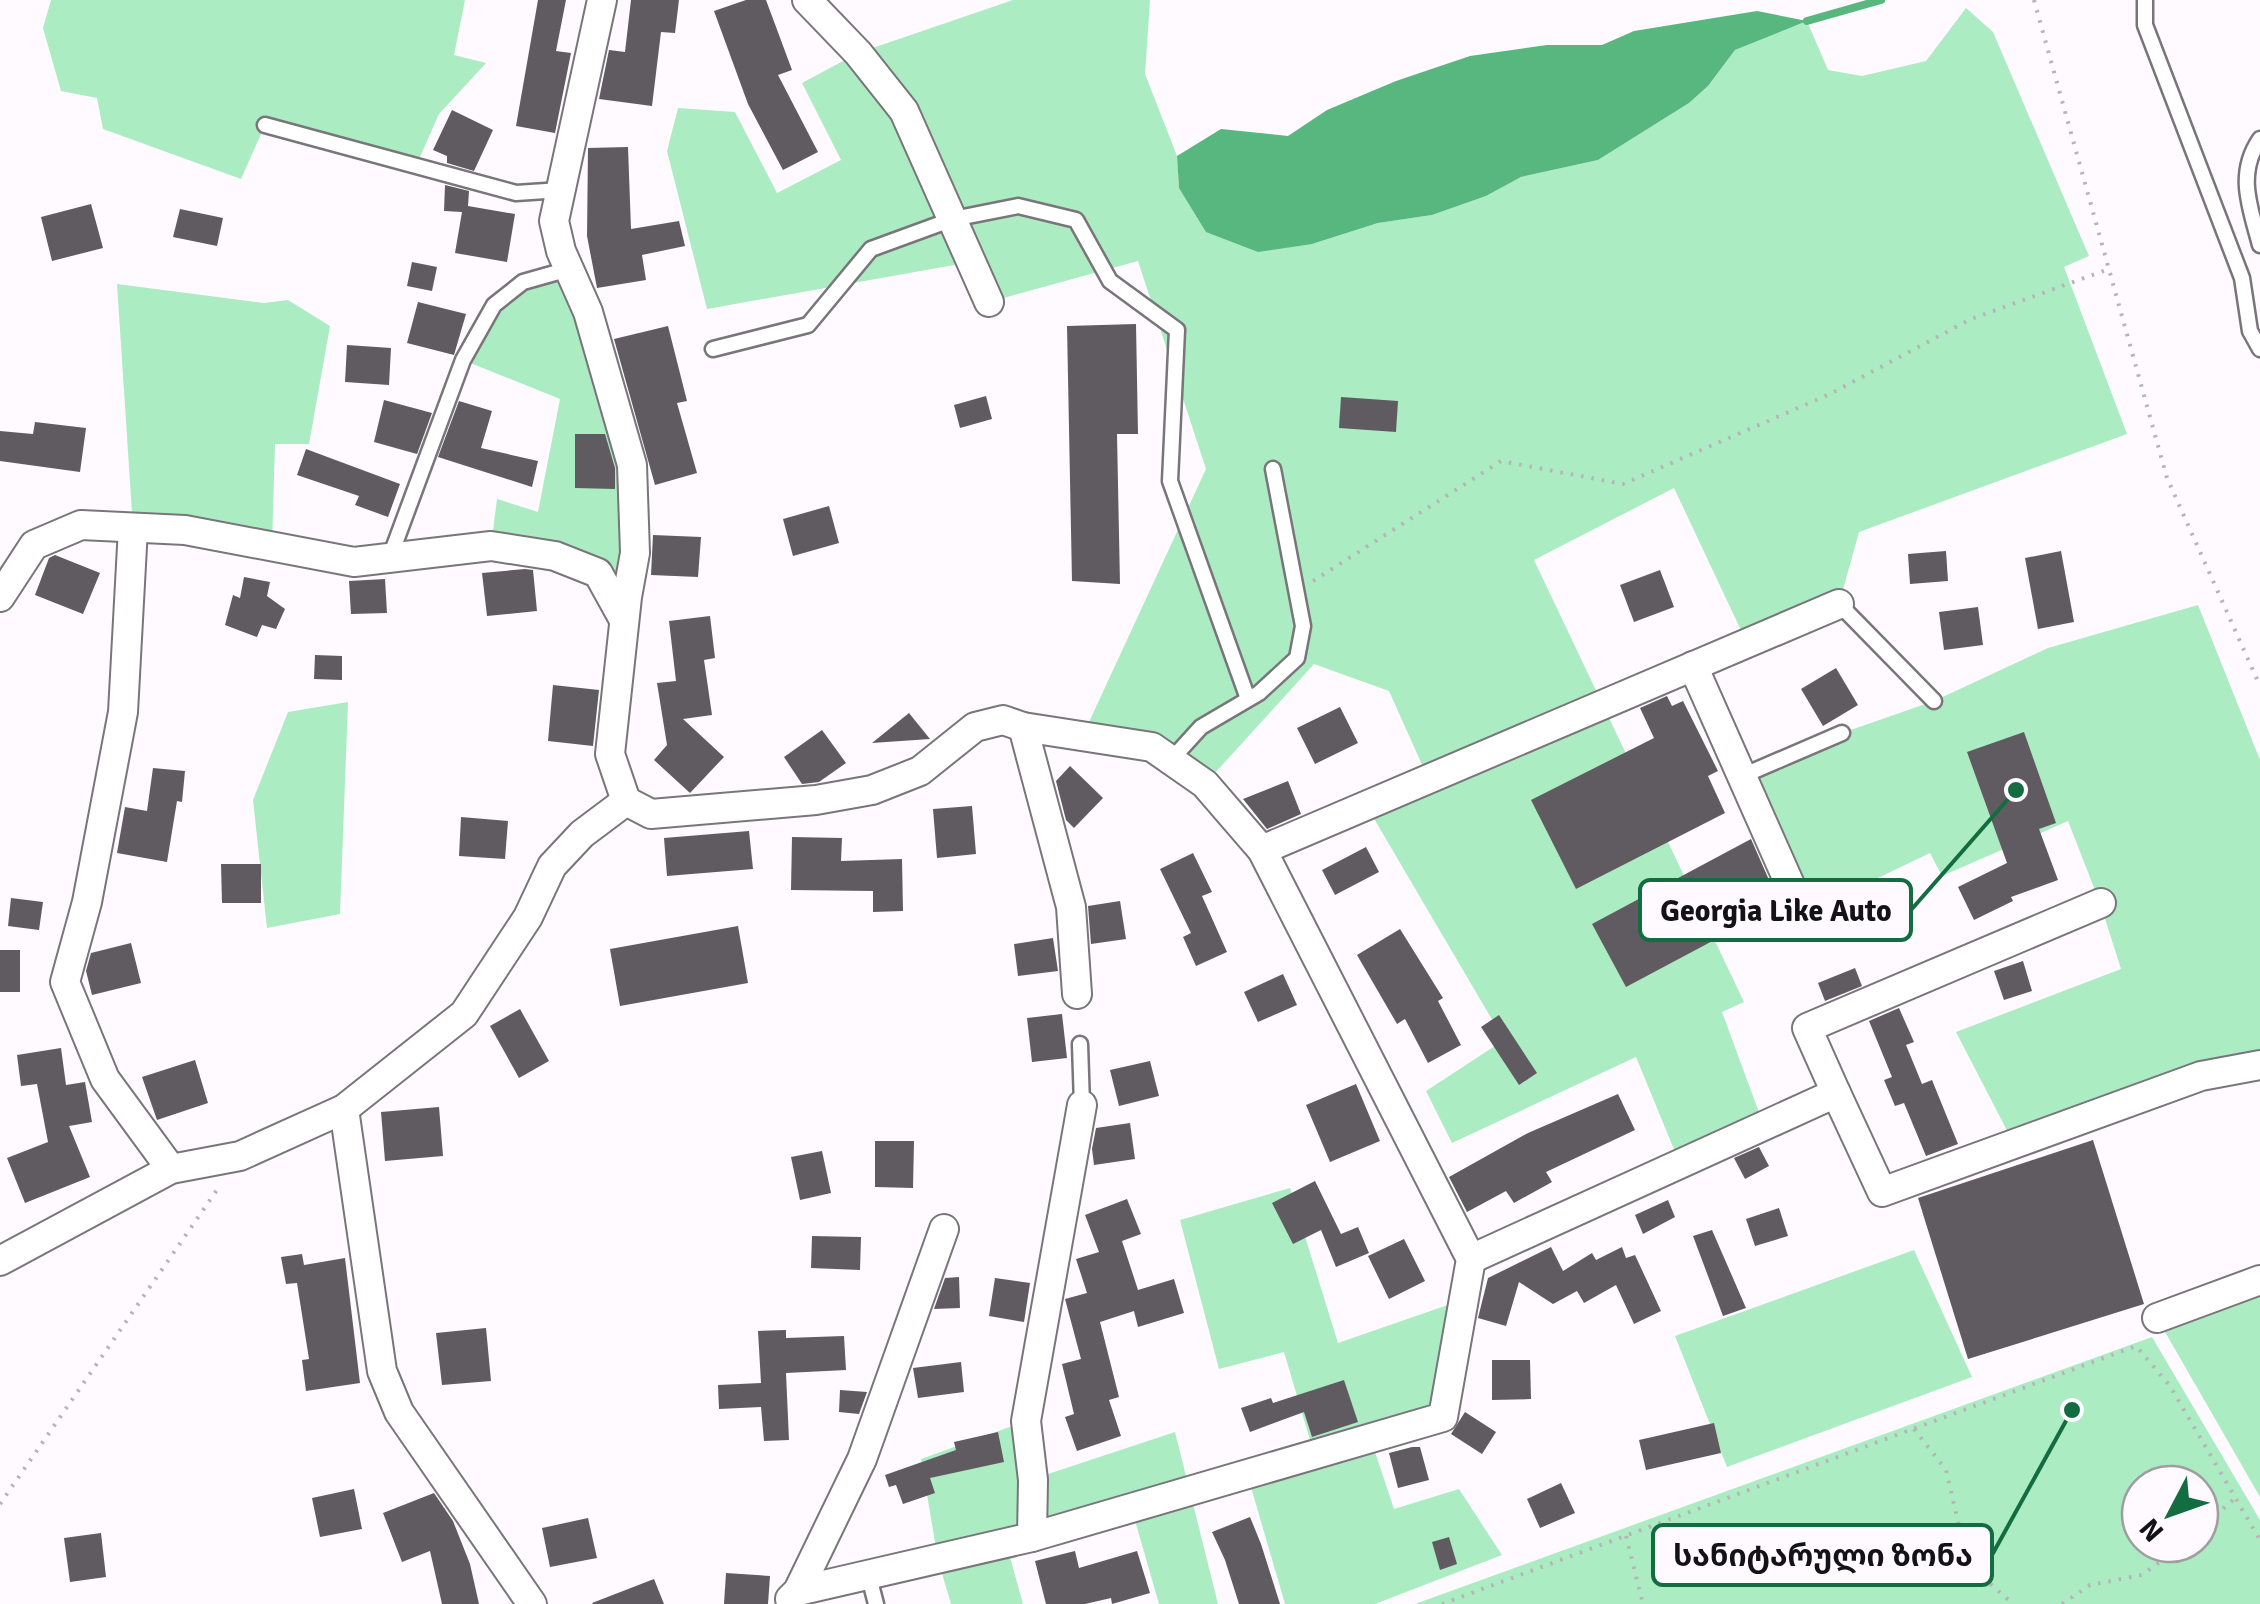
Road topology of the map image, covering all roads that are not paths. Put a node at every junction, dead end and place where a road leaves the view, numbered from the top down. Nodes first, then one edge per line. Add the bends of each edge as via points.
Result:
1 (602, 0) edge
2 (807, 0) edge
3 (2144, 0) edge
4 (265, 124) dead end
5 (2260, 139) edge
6 (561, 190) junction
7 (952, 219) junction
8 (2260, 245) edge
9 (569, 269) junction
10 (989, 302) dead end
11 (713, 348) dead end
12 (2260, 350) edge
13 (1273, 469) dead end
14 (132, 528) junction
15 (390, 558) junction
16 (0, 597) edge
17 (1840, 604) joint
18 (624, 620) junction
19 (1693, 666) junction
20 (1248, 700) junction
21 (1934, 701) dead end
22 (1023, 727) junction
23 (1842, 733) dead end
24 (1171, 760) junction
25 (1742, 776) junction
26 (626, 801) junction
27 (1262, 850) junction
28 (2100, 903) dead end
29 (1803, 914) dead end
30 (1077, 994) dead end
31 (1080, 1044) dead end
32 (2260, 1066) edge
33 (1836, 1093) junction
34 (1082, 1105) joint
35 (344, 1109) junction
36 (172, 1169) junction
37 (944, 1230) dead end
38 (1471, 1259) junction
39 (0, 1261) edge
40 (2260, 1280) edge
41 (2157, 1318) dead end
42 (1032, 1537) junction
43 (873, 1590) edge
44 (792, 1598) edge
45 (532, 1604) edge

1 - 6 street
2 - 7 street via 904,111
3 - 12 lane via 2145,25 2242,278 2250,331
4 - 6 lane via 516,193
5 - 8 lane via 2244,183
6 - 9 street via 554,221
7 - 10 street
7 - 11 lane via 871,249 808,325
7 - 20 lane via 1018,206 1076,220 1110,281 1177,330 1170,481
9 - 15 lane via 524,282 494,305 463,360
9 - 18 street via 632,465 635,553
13 - 20 lane via 1303,626 1297,658
14 - 15 street via 185,530 354,562
14 - 16 street via 81,526 34,544
14 - 36 street via 123,712 65,982 105,1079
15 - 18 street via 491,546 555,556 598,572
17 - 19 street
17 - 21 lane
18 - 26 street via 610,754
19 - 25 street
19 - 27 street
20 - 24 lane via 1201,726
22 - 24 street via 1152,747
22 - 26 street via 990,720 920,771 872,790 651,814
22 - 30 street via 1071,908
23 - 25 lane
24 - 27 street via 1204,784
25 - 29 street
26 - 35 street via 552,866 528,918 464,1014
27 - 38 street
28 - 33 street via 1807,1028
31 - 34 lane
32 - 33 street via 2201,1076 1882,1192
33 - 38 street
34 - 42 street via 1026,1420
35 - 36 street via 240,1156
35 - 45 street via 382,1371 399,1412
36 - 39 street
37 - 44 street via 862,1459
38 - 42 street via 1443,1417
40 - 41 street
42 - 43 street
43 - 44 street

